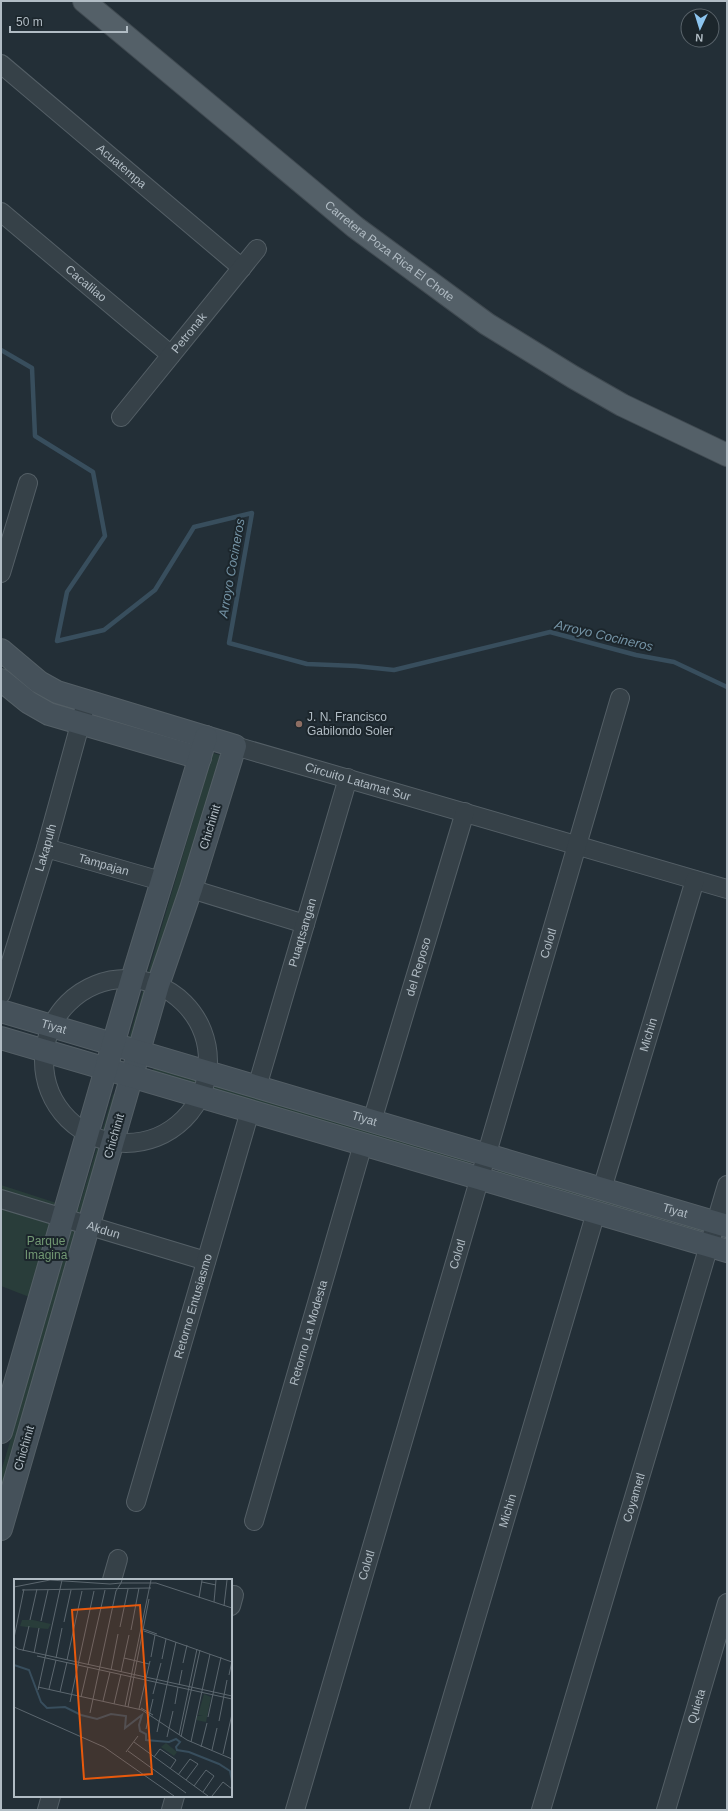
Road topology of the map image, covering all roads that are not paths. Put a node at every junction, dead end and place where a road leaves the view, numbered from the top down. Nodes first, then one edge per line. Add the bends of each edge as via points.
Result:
1 (84, 1) edge
2 (1, 64) edge
3 (1, 212) edge
4 (257, 249) dead end
5 (242, 268) junction
6 (172, 356) junction
7 (121, 417) dead end
8 (727, 455) edge
9 (28, 483) dead end
10 (1, 573) edge
11 (1, 650) edge
12 (1, 680) edge
13 (620, 698) dead end
14 (86, 702) junction
15 (80, 723) junction
16 (206, 737) junction
17 (235, 746) junction
18 (200, 758) junction
19 (348, 778) junction
20 (465, 812) junction
21 (577, 845) junction
22 (46, 848) junction
23 (695, 880) junction
24 (161, 881) junction
25 (191, 889) junction
26 (727, 889) edge
27 (305, 924) junction
28 (132, 979) junction
29 (158, 985) junction
30 (1, 994) edge
31 (1, 1011) edge
32 (51, 1026) junction
33 (1, 1038) edge
34 (113, 1044) junction
35 (44, 1050) junction
36 (138, 1052) junction
37 (106, 1068) junction
38 (207, 1072) junction
39 (132, 1076) junction
40 (257, 1087) junction
41 (200, 1096) junction
42 (329, 1108) junction
43 (250, 1111) junction
44 (372, 1121) junction
45 (321, 1132) junction
46 (87, 1134) junction
47 (112, 1142) junction
48 (363, 1144) junction
49 (487, 1155) junction
50 (479, 1178) junction
51 (727, 1185) edge
52 (602, 1189) junction
53 (1, 1199) edge
54 (596, 1212) junction
55 (63, 1218) junction
56 (722, 1225) edge
57 (88, 1226) junction
58 (718, 1248) edge
59 (206, 1262) junction
60 (1, 1432) edge
61 (136, 1502) dead end
62 (254, 1521) dead end
63 (1, 1529) edge
64 (118, 1559) dead end
65 (112, 1579) edge
66 (727, 1603) edge
67 (51, 1797) edge
68 (175, 1797) edge
69 (47, 1810) edge
70 (171, 1810) edge
71 (295, 1810) edge
72 (419, 1810) edge
73 (541, 1810) edge
74 (666, 1810) edge

1 - 8 main road, Carretera Poza Rica El Chote via 355,226 487,324 622,405
2 - 5 street, Acuatempa
3 - 6 street, Cacalilao
4 - 5 street, Petronak
5 - 6 street, Petronak
6 - 7 street, Petronak
9 - 10 street
11 - 14 street, Circuito Latamat Sur via 48,688
12 - 15 street via 28,702 49,714
13 - 21 street, Colotl
14 - 15 street, Lakapulh
14 - 16 street, Circuito Latamat Sur
15 - 18 street
15 - 22 street, Lakapulh
16 - 17 street, Circuito Latamat Sur
16 - 18 street
17 - 19 street, Circuito Latamat Sur
17 - 25 street, Chichinit
18 - 24 street
19 - 20 street, Circuito Latamat Sur
19 - 27 street, Puaqtsangan
20 - 21 street, Circuito Latamat Sur
20 - 44 street, del Reposo
21 - 23 street, Circuito Latamat Sur
21 - 49 street, Colotl
22 - 24 street, Tampajan
22 - 30 street, Lakapulh
23 - 26 street, Circuito Latamat Sur
23 - 52 street, Michin
24 - 28 street
25 - 27 street
25 - 29 street, Chichinit
27 - 40 street, Puaqtsangan
28 - 29 street
28 - 32 street via 100,983 71,999
28 - 34 street
29 - 36 street, Chichinit
29 - 38 street via 180,999 197,1019 206,1044
31 - 32 street, Tiyat
32 - 34 street, Tiyat
32 - 35 street
33 - 35 street, Tiyat
34 - 36 street, Tiyat
34 - 37 street
35 - 37 street, Tiyat
35 - 46 street via 44,1075 52,1099 67,1119
36 - 38 street, Tiyat
36 - 39 street, Chichinit
37 - 39 street, Tiyat
37 - 46 street
38 - 40 street, Tiyat
38 - 41 street
39 - 41 street, Tiyat
39 - 47 street, Chichinit
40 - 42 street, Tiyat
41 - 43 street, Tiyat
41 - 47 street via 185,1118 164,1134 139,1142
42 - 44 street, Tiyat
42 - 45 street
43 - 45 street, Tiyat
43 - 59 street, Retorno Entusiasmo
44 - 49 street, Tiyat
45 - 48 street, Tiyat
46 - 47 street
46 - 55 street
47 - 57 street, Chichinit
48 - 50 street, Tiyat
48 - 62 street, Retorno La Modesta
49 - 50 street, Colotl
49 - 52 street, Tiyat
50 - 54 street, Tiyat
50 - 71 street, Colotl
51 - 56 street, Coyametl
52 - 56 street, Tiyat
53 - 55 street, Akdun
54 - 58 street, Tiyat
54 - 72 street, Michin
55 - 57 street, Akdun
55 - 60 street
56 - 58 street, Coyametl
57 - 59 street, Akdun
57 - 63 street, Chichinit
58 - 73 street, Coyametl
59 - 61 street, Retorno Entusiasmo
64 - 65 street
66 - 74 street, Quieta
67 - 69 street
68 - 70 street

